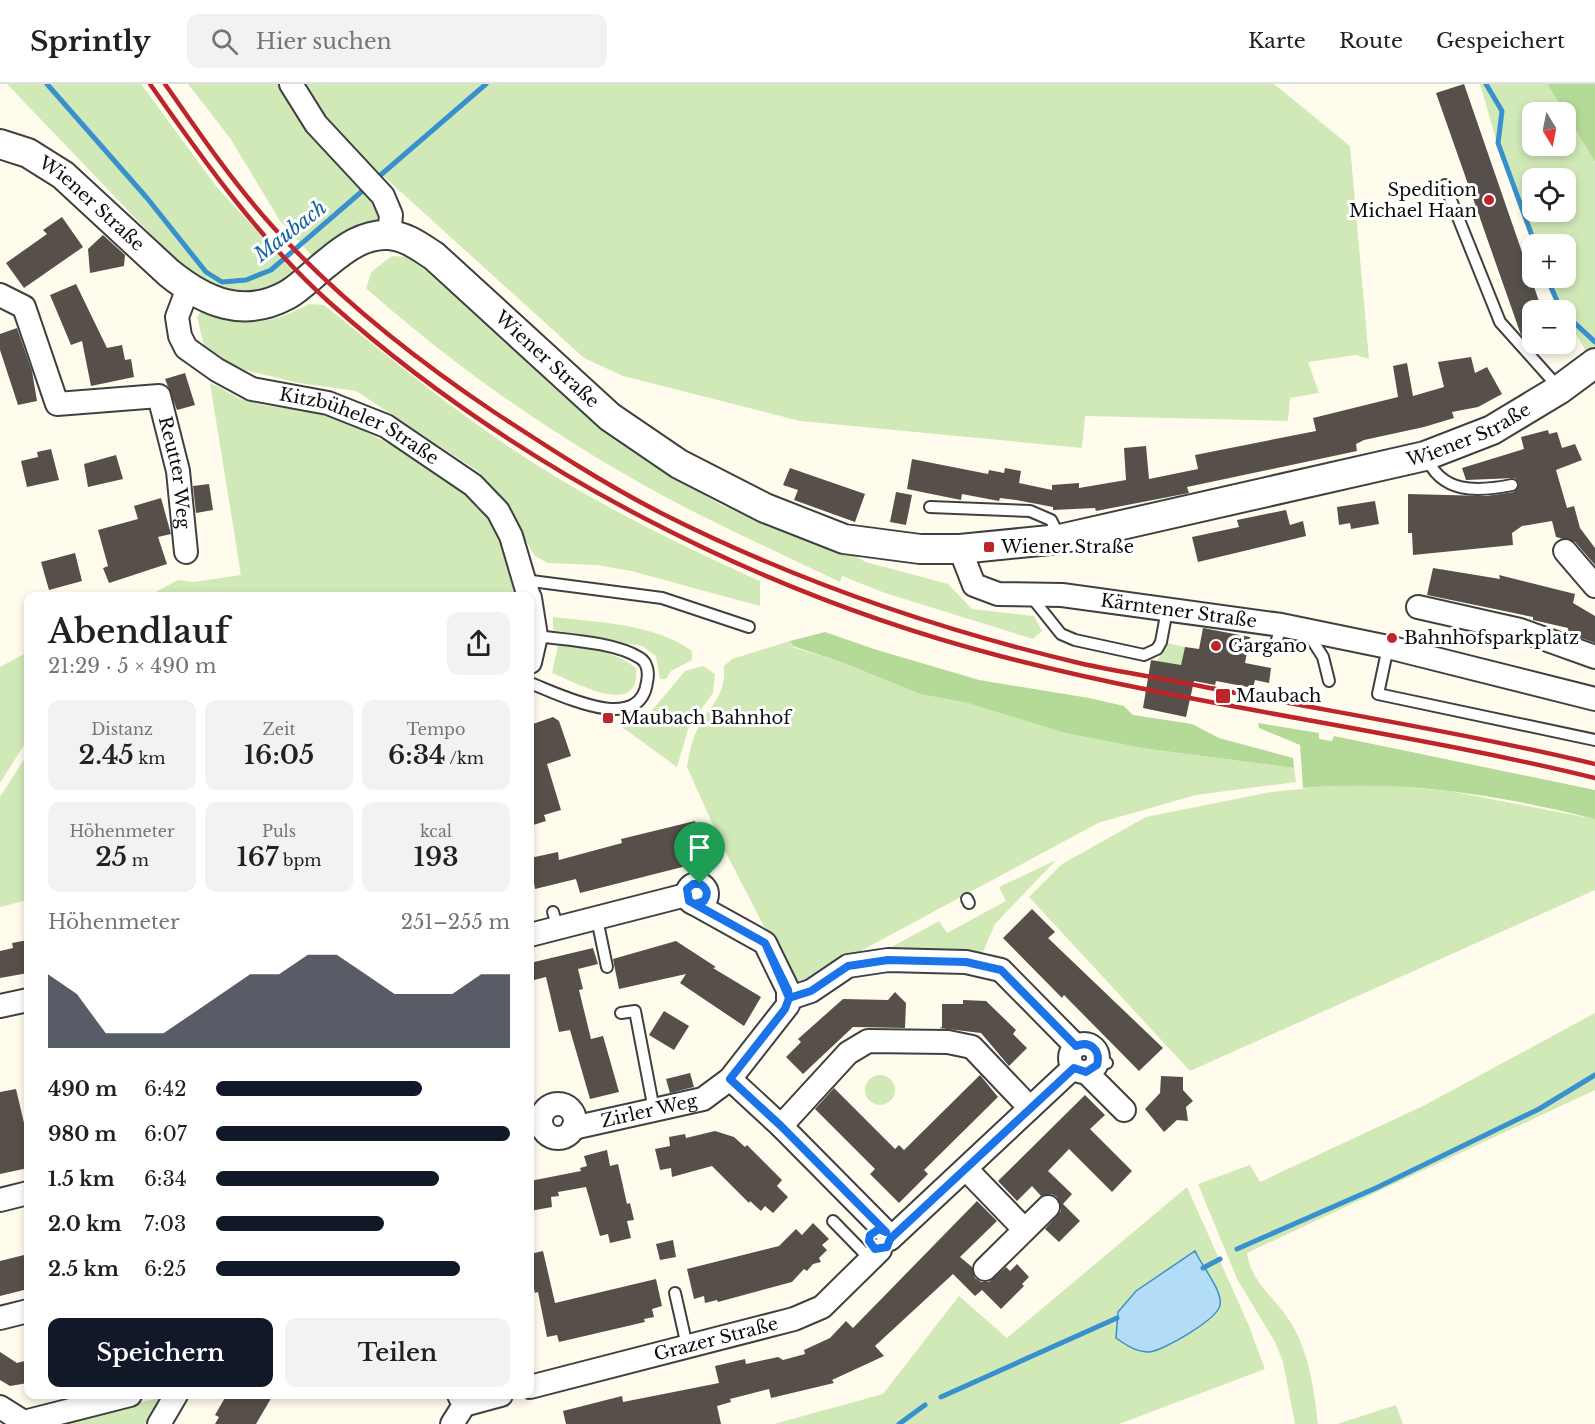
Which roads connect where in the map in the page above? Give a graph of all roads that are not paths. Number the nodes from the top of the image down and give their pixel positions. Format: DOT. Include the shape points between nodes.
graph roads {
  1 [pos="291,84"];
  2 [pos="0,144"];
  3 [pos="1445,184"];
  4 [pos="389,235"];
  5 [pos="188,288"];
  6 [pos="0,295"];
  7 [pos="1591,366"];
  8 [pos="1560,389"];
  9 [pos="1425,456"];
  10 [pos="1512,485"];
  11 [pos="930,507"];
  12 [pos="1060,539"];
  13 [pos="960,549"];
  14 [pos="1565,551"];
  15 [pos="186,552"];
  16 [pos="1595,586"];
  17 [pos="528,592"];
  18 [pos="534,592"];
  19 [pos="1029,594"];
  20 [pos="1418,607"];
  21 [pos="1167,610"];
  22 [pos="534,625"];
  23 [pos="749,627"];
  24 [pos="1306,629"];
  25 [pos="536,636"];
  26 [pos="534,645"];
  27 [pos="1388,647"];
  28 [pos="1595,657"];
  29 [pos="1329,681"];
  30 [pos="534,683"];
  31 [pos="1595,699"];
  32 [pos="1595,740"];
  33 [pos="597,919"];
  34 [pos="534,933"];
  35 [pos="607,968"];
  36 [pos="789,998"];
  37 [pos="24,1001"];
  38 [pos="0,1006"];
  39 [pos="621,1013"];
  40 [pos="1088,1062"];
  41 [pos="730,1079"];
  42 [pos="1030,1108"];
  43 [pos="654,1110"];
  44 [pos="1124,1110"];
  45 [pos="781,1126"];
  46 [pos="538,1135"];
  47 [pos="966,1169"];
  48 [pos="24,1194"];
  49 [pos="0,1200"];
  50 [pos="1048,1206"];
  51 [pos="833,1221"];
  52 [pos="1024,1229"];
  53 [pos="881,1245"];
  54 [pos="985,1269"];
  55 [pos="675,1293"];
  56 [pos="24,1312"];
  57 [pos="0,1318"];
  58 [pos="687,1346"];
  59 [pos="534,1386"];
  60 [pos="115,1399"];
  61 [pos="174,1399"];
  62 [pos="488,1399"];
  63 [pos="0,1407"];
  64 [pos="459,1408"];
  65 [pos="26,1423"];
  66 [pos="159,1424"];
  1 -- 4 [label="street" via="316,124 383,196 391,215"];
  2 -- 5 [label="street, Wiener Straße" via="28,153 63,175"];
  3 -- 8 [label="lane" via="1500,322"];
  4 -- 5 [label="street, Wiener Straße" via="354,242 288,294 258,306 222,305"];
  4 -- 13 [label="street, Wiener Straße" via="407,239 434,256 610,417 706,479 765,508 844,538 920,549"];
  5 -- 17 [label="street, Kitzbüheler Straße" via="177,317 186,348 246,386 351,410 386,426 473,485 498,511 511,536"];
  6 -- 15 [label="street, Reutter Weg" via="24,307 57,404 159,396 178,471"];
  7 -- 8 [label="street, Wiener Straße"];
  8 -- 9 [label="street, Wiener Straße" via="1492,430"];
  9 -- 10 [label="lane" via="1432,473 1450,483 1484,490"];
  9 -- 12 [label="street, Wiener Straße"];
  11 -- 12 [label="lane" via="1030,511 1051,520"];
  12 -- 13 [label="street, Wiener Straße"];
  13 -- 19 [label="street, Kärntener Straße" via="974,585 998,594"];
  14 -- 16 [label="street"];
  18 -- 23 [label="lane" via="662,598"];
  19 -- 21 [label="street, Kärntener Straße"];
  19 -- 21 [label="lane" via="1061,634 1144,655 1157,649 1161,642"];
  20 -- 28 [label="street" via="1520,630"];
  21 -- 24 [label="street, Kärntener Straße" via="1279,632"];
  22 -- 25 [label="street, Kitzbüheler Straße"];
  24 -- 27 [label="street, Kärntener Straße"];
  24 -- 29 [label="lane" via="1323,657"];
  25 -- 26 [label="street, Kitzbüheler Straße"];
  25 -- 30 [label="lane" via="622,650 642,659 648,671 644,696 623,711 607,710"];
  27 -- 31 [label="street, Kärntener Straße"];
  27 -- 32 [label="lane" via="1378,694"];
  33 -- 34 [label="street" via="556,920"];
  33 -- 35 [label="lane"];
  33 -- 36 [label="street" via="691,900 765,943"];
  36 -- 40 [label="street" via="811,991 848,966 888,960 966,962 1001,970"];
  36 -- 41 [label="street, Zirler Weg" via="785,1009"];
  37 -- 38 [label="street"];
  39 -- 43 [label="lane" via="634,1011"];
  40 -- 42 [label="street, Grazer Straße" via="1051,1082"];
  40 -- 44 [label="street"];
  41 -- 43 [label="street, Zirler Weg" via="703,1098"];
  41 -- 45 [label="street" via="761,1101"];
  42 -- 45 [label="street" via="993,1074 972,1047 868,1041 848,1053"];
  42 -- 47 [label="street, Grazer Straße" via="993,1138"];
  43 -- 46 [label="street, Zirler Weg" via="573,1128 575,1117 569,1107 552,1105 541,1118"];
  45 -- 53 [label="street"];
  47 -- 52 [label="street"];
  47 -- 53 [label="street, Grazer Straße"];
  48 -- 49 [label="street"];
  50 -- 52 [label="street"];
  51 -- 53 [label="lane"];
  52 -- 54 [label="street"];
  53 -- 58 [label="street, Grazer Straße" via="822,1307"];
  55 -- 58 [label="lane"];
  56 -- 57 [label="street"];
  58 -- 59 [label="street, Grazer Straße"];
  60 -- 65 [label="street"];
  61 -- 66 [label="street"];
  62 -- 64 [label="street"];
  63 -- 65 [label="street"];
}
